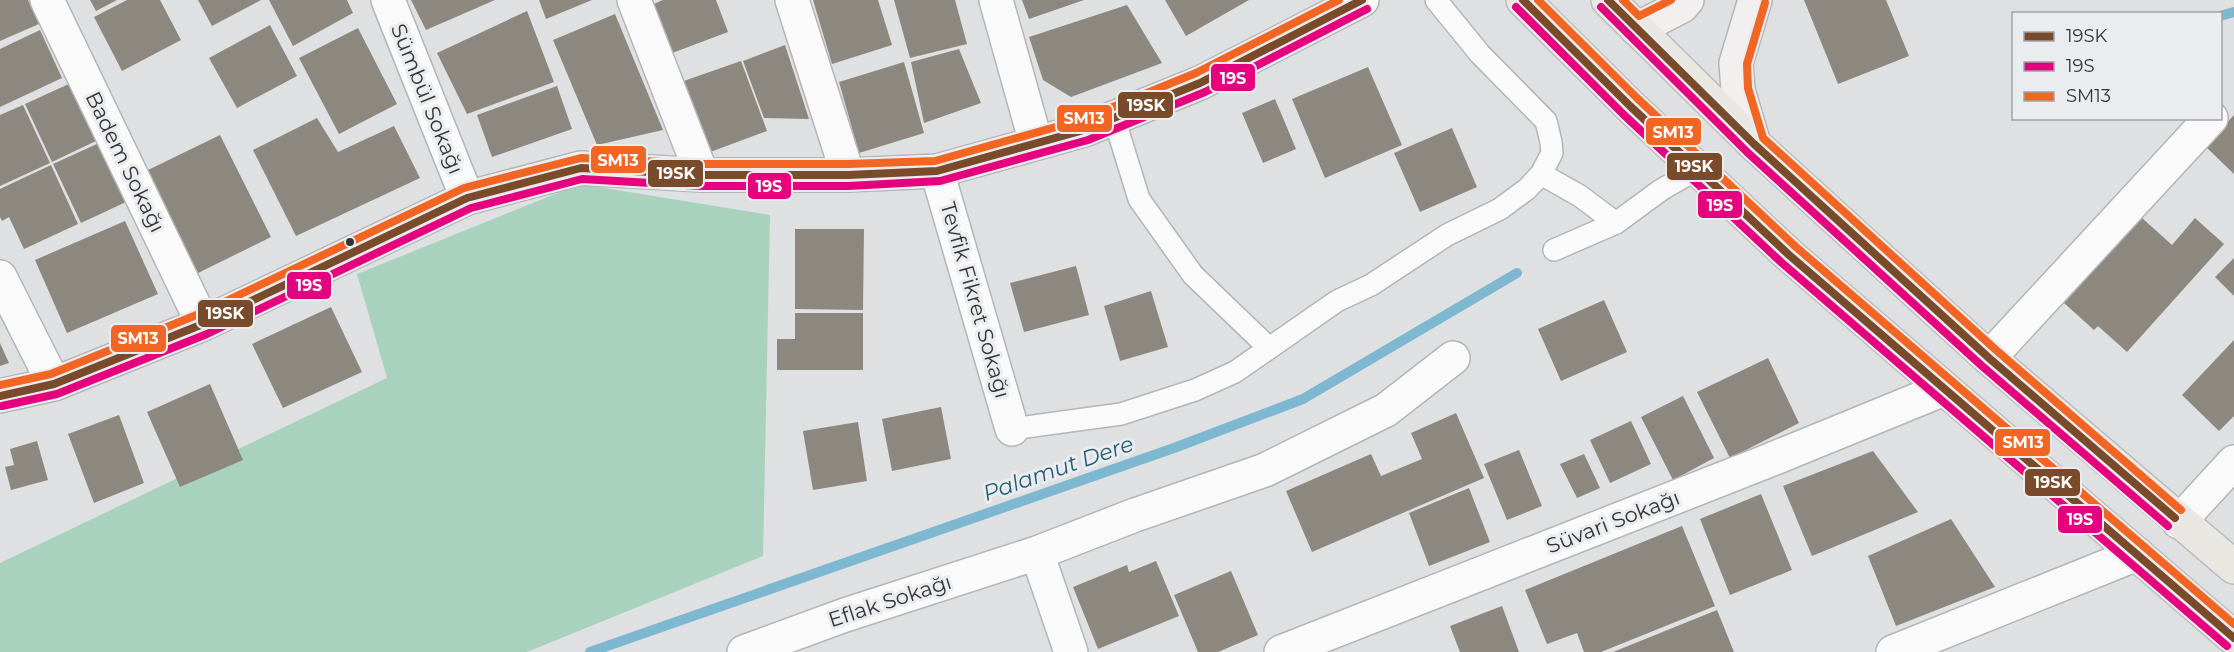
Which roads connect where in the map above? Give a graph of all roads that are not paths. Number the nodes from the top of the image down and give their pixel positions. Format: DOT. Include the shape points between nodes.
graph roads {
  1 [pos="47,0"];
  2 [pos="388,0"];
  3 [pos="634,0"];
  4 [pos="792,0"];
  5 [pos="996,0"];
  6 [pos="1362,0"];
  7 [pos="1436,0"];
  8 [pos="1523,0"];
  9 [pos="1608,0"];
  10 [pos="1687,0"];
  11 [pos="1755,0"];
  12 [pos="1636,29"];
  13 [pos="1114,118"];
  14 [pos="2209,120"];
  15 [pos="1036,143"];
  16 [pos="1754,144"];
  17 [pos="1697,169"];
  18 [pos="937,171"];
  19 [pos="1540,174"];
  20 [pos="702,175"];
  21 [pos="848,175"];
  22 [pos="467,198"];
  23 [pos="1616,223"];
  24 [pos="1554,250"];
  25 [pos="0,277"];
  26 [pos="203,324"];
  27 [pos="1269,348"];
  28 [pos="1453,357"];
  29 [pos="1989,358"];
  30 [pos="54,384"];
  31 [pos="1944,389"];
  32 [pos="0,396"];
  33 [pos="1012,429"];
  34 [pos="2234,462"];
  35 [pos="2179,522"];
  36 [pos="1037,553"];
  37 [pos="2137,554"];
  38 [pos="2234,567"];
  39 [pos="2234,638"];
  40 [pos="744,652"];
  41 [pos="1071,652"];
  42 [pos="1281,652"];
  43 [pos="1893,652"];
  1 -- 26 [label="street, Badem Sokağı"];
  2 -- 22 [label="street, Sümbül Sokağı"];
  3 -- 20 [label="street"];
  4 -- 21 [label="street"];
  5 -- 15 [label="street"];
  6 -- 13 [label="street" via="1200,83"];
  7 -- 19 [label="lane" via="1480,54 1546,121 1552,153"];
  8 -- 17 [label="main road"];
  9 -- 12 [label="main road"];
  10 -- 12 [label="main road"];
  11 -- 16 [label="main road" via="1736,63 1738,90"];
  12 -- 16 [label="main road"];
  13 -- 15 [label="street"];
  13 -- 27 [label="lane" via="1139,199 1193,275"];
  14 -- 29 [label="street"];
  15 -- 18 [label="street"];
  16 -- 29 [label="main road"];
  17 -- 23 [label="lane"];
  17 -- 31 [label="main road" via="1789,255"];
  18 -- 21 [label="street"];
  18 -- 33 [label="street, Tevfik Fikret Sokağı"];
  19 -- 23 [label="lane" via="1580,196"];
  19 -- 27 [label="lane" via="1500,209 1447,235 1371,285 1337,301"];
  20 -- 21 [label="street"];
  20 -- 22 [label="street" via="581,168"];
  22 -- 26 [label="street"];
  23 -- 24 [label="lane"];
  25 -- 30 [label="street"];
  26 -- 30 [label="street"];
  27 -- 33 [label="lane" via="1235,372 1195,390 1121,414"];
  28 -- 36 [label="street, Eflak Sokağı" via="1386,410 1264,471"];
  29 -- 35 [label="main road"];
  30 -- 32 [label="street"];
  31 -- 37 [label="main road"];
  31 -- 42 [label="street, Süvari Sokağı"];
  34 -- 35 [label="street"];
  35 -- 38 [label="main road"];
  36 -- 40 [label="street, Eflak Sokağı"];
  36 -- 41 [label="street"];
  37 -- 39 [label="main road"];
  37 -- 43 [label="street"];
}
